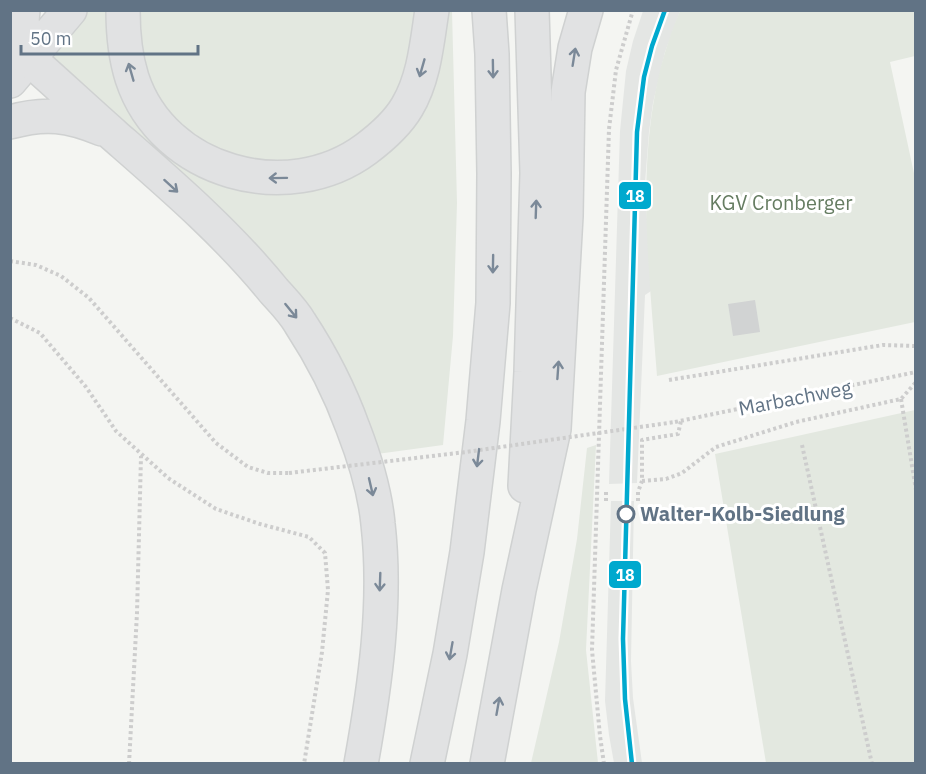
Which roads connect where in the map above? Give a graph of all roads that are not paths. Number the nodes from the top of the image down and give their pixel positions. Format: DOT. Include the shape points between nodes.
graph roads {
  1 [pos="23,10"];
  2 [pos="70,10"];
  3 [pos="123,10"];
  4 [pos="432,10"];
  5 [pos="489,10"];
  6 [pos="532,10"];
  7 [pos="586,10"];
  8 [pos="17,60"];
  9 [pos="10,122"];
  10 [pos="114,135"];
  11 [pos="519,590"];
  12 [pos="361,764"];
  13 [pos="427,764"];
  14 [pos="487,764"];
  1 -- 8 [label="main road"];
  2 -- 8 [label="main road"];
  4 -- 3 [label="main road, one-way" via="417,83 395,124 341,165 323,172 281,178 222,168 201,159 163,128 132,80"];
  5 -- 13 [label="main road, one-way" via="493,303 467,552"];
  11 -- 6 [label="main road, one-way" via="537,173"];
  11 -- 7 [label="main road, one-way" via="554,429 565,238 568,92"];
  8 -- 10 [label="main road"];
  9 -- 10 [label="main road" via="52,115 73,118"];
  10 -- 12 [label="main road, one-way" via="210,220 254,266 300,322 347,412 372,489 381,569 373,691"];
  14 -- 11 [label="main road, one-way"];
}
